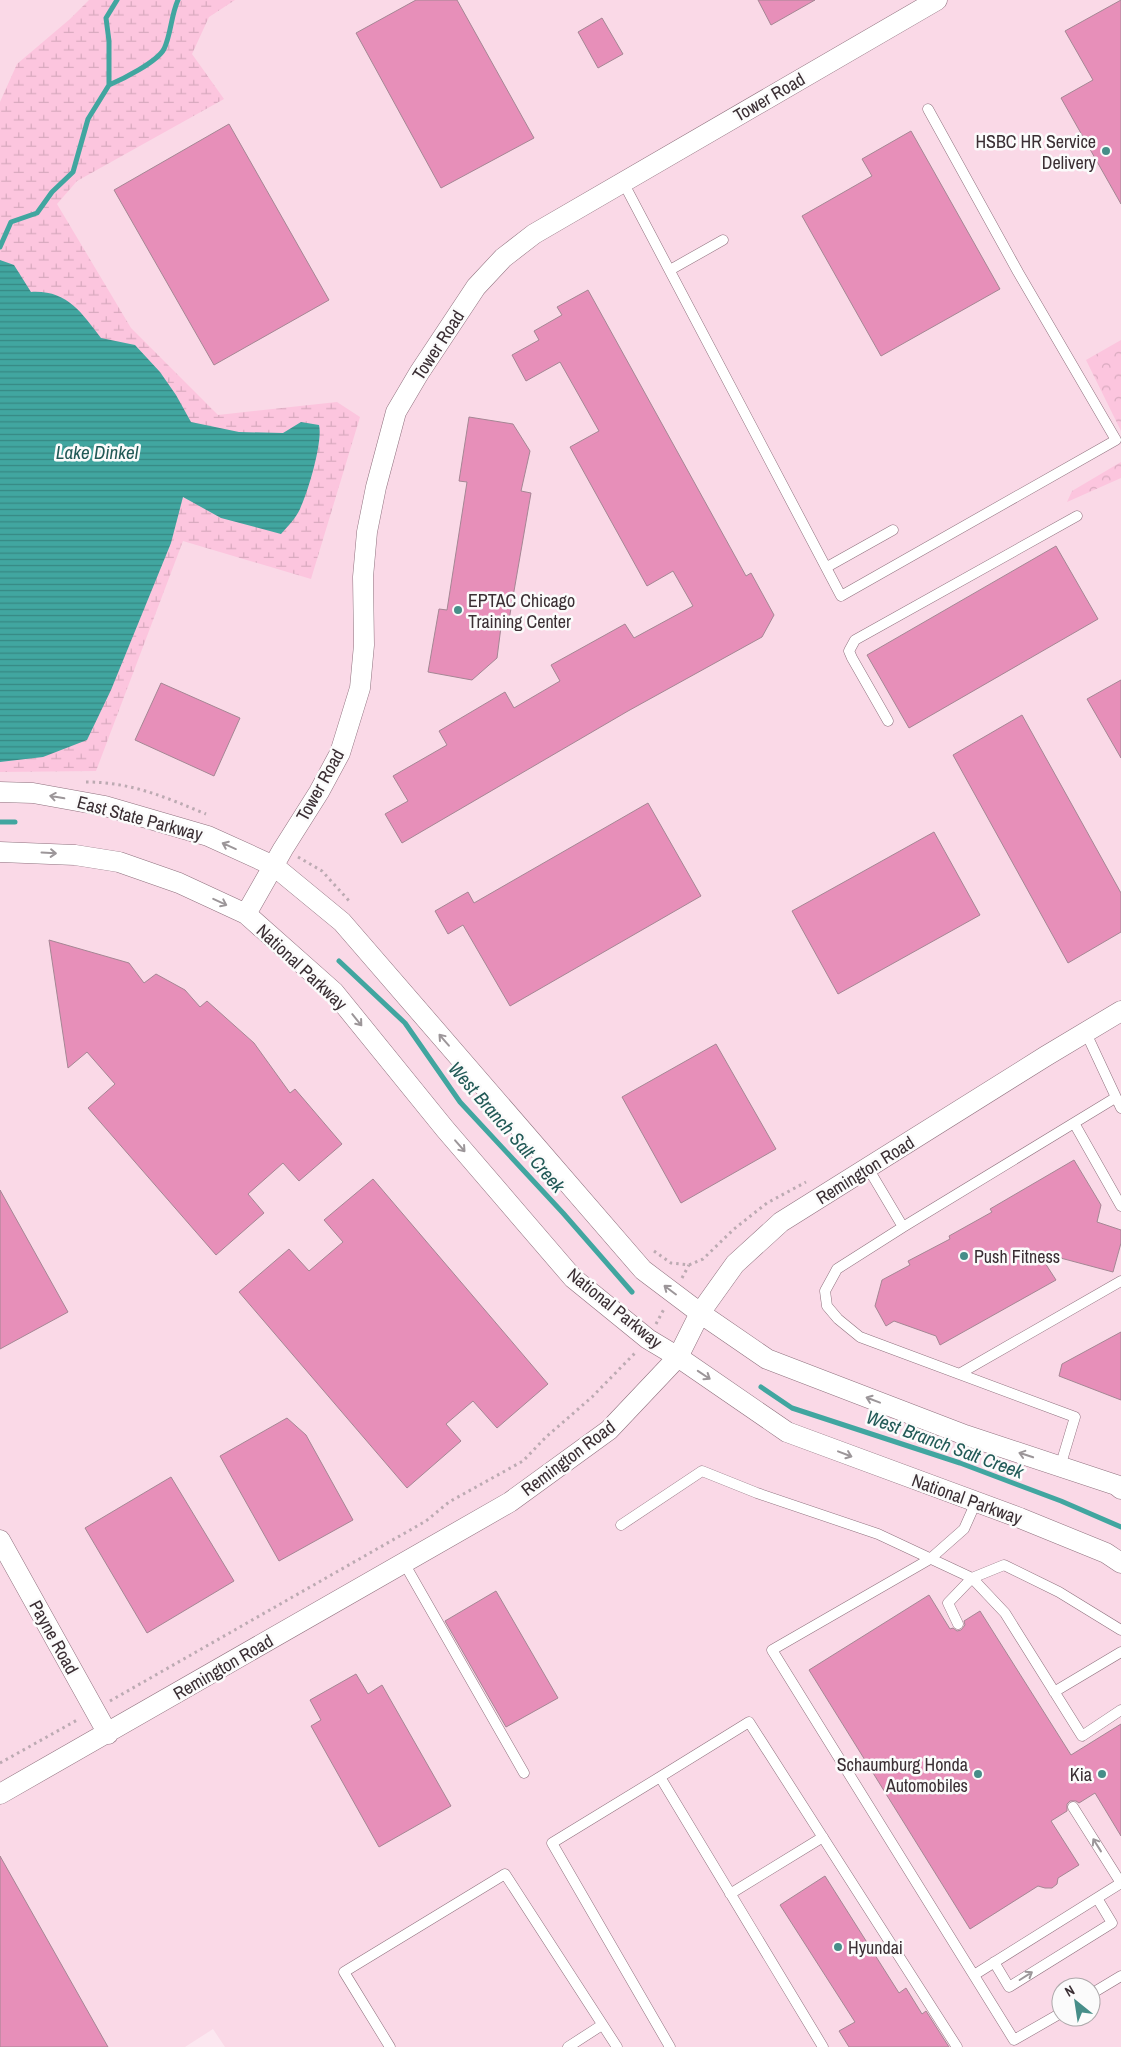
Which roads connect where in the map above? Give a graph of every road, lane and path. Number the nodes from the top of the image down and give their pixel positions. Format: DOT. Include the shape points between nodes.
graph roads {
  1 [pos="937,0"];
  2 [pos="928,109"];
  3 [pos="623,182"];
  4 [pos="723,240"];
  5 [pos="670,270"];
  6 [pos="1077,516"];
  7 [pos="893,530"];
  8 [pos="826,567"];
  9 [pos="888,721"];
  10 [pos="0,792"];
  11 [pos="0,852"];
  12 [pos="274,866"];
  13 [pos="246,914"];
  14 [pos="1121,1011"];
  15 [pos="1086,1033"];
  16 [pos="1115,1098"];
  17 [pos="1121,1108"];
  18 [pos="1074,1123"];
  19 [pos="868,1168"];
  20 [pos="1121,1206"];
  21 [pos="903,1227"];
  22 [pos="689,1265"];
  23 [pos="1121,1281"];
  24 [pos="673,1293"];
  25 [pos="700,1313"];
  26 [pos="648,1339"];
  27 [pos="678,1357"];
  28 [pos="959,1374"];
  29 [pos="1060,1467"];
  30 [pos="1121,1489"];
  31 [pos="976,1502"];
  32 [pos="621,1525"];
  33 [pos="0,1540"];
  34 [pos="930,1559"];
  35 [pos="404,1563"];
  36 [pos="1121,1563"];
  37 [pos="972,1578"];
  38 [pos="958,1624"];
  39 [pos="1121,1630"];
  40 [pos="1121,1652"];
  41 [pos="1054,1692"];
  42 [pos="94,1710"];
  43 [pos="1121,1710"];
  44 [pos="108,1734"];
  45 [pos="0,1763"];
  46 [pos="524,1773"];
  47 [pos="660,1777"];
  48 [pos="0,1794"];
  49 [pos="1073,1807"];
  50 [pos="823,1837"];
  51 [pos="1121,1883"];
  52 [pos="730,1894"];
  53 [pos="1097,1898"];
  54 [pos="994,1962"];
  55 [pos="974,1975"];
  56 [pos="1121,1976"];
  57 [pos="1101,1988"];
  58 [pos="1051,2018"];
  59 [pos="602,2025"];
  60 [pos="390,2047"];
  61 [pos="568,2047"];
  62 [pos="617,2047"];
  63 [pos="670,2047"];
  64 [pos="823,2047"];
  65 [pos="957,2047"];
  1 -- 3 [label="street, Tower Road"];
  2 -- 8 [label="lane" via="1116,440 842,596"];
  3 -- 5 [label="lane"];
  3 -- 12 [label="street, Tower Road" via="534,234 503,258 476,287 396,412 367,532 360,688 340,753"];
  4 -- 5 [label="lane"];
  5 -- 8 [label="lane"];
  6 -- 9 [label="lane" via="855,640 849,650 852,658"];
  7 -- 8 [label="lane"];
  12 -- 10 [label="street, East State Parkway, one-way" via="208,836 105,806 33,793"];
  11 -- 13 [label="street, one-way" via="74,855 119,862 179,883"];
  12 -- 13 [label="street, Tower Road"];
  24 -- 12 [label="street, one-way" via="643,1270 342,922"];
  13 -- 26 [label="street, National Parkway, one-way" via="334,992 445,1129 573,1278"];
  14 -- 15 [label="street, Remington Road"];
  15 -- 16 [label="lane"];
  15 -- 19 [label="street, Remington Road"];
  16 -- 17 [label="lane"];
  16 -- 18 [label="lane"];
  18 -- 20 [label="lane"];
  18 -- 21 [label="lane"];
  19 -- 21 [label="lane"];
  19 -- 25 [label="street, Remington Road" via="781,1222 735,1264"];
  21 -- 28 [label="lane" via="836,1269 826,1291 827,1306 860,1337"];
  22 -- 24 [label="path"];
  23 -- 28 [label="lane"];
  24 -- 25 [label="street"];
  24 -- 26 [label="path"];
  25 -- 27 [label="street, Remington Road"];
  29 -- 25 [label="street, one-way" via="965,1435 767,1359"];
  26 -- 27 [label="street, National Parkway"];
  26 -- 42 [label="path" via="523,1461 448,1502 426,1521"];
  27 -- 31 [label="street, National Parkway, one-way" via="787,1432"];
  27 -- 35 [label="street, Remington Road" via="609,1430 510,1502"];
  28 -- 29 [label="lane" via="1075,1416"];
  29 -- 30 [label="street"];
  31 -- 34 [label="lane" via="964,1530"];
  31 -- 36 [label="street, National Parkway" via="1106,1553"];
  32 -- 34 [label="lane" via="702,1472 878,1534"];
  33 -- 42 [label="street, Payne Road"];
  34 -- 37 [label="lane"];
  34 -- 55 [label="lane" via="772,1650"];
  35 -- 44 [label="street, Remington Road"];
  35 -- 46 [label="lane"];
  37 -- 38 [label="lane" via="948,1603"];
  37 -- 39 [label="lane" via="1004,1565 1059,1592"];
  37 -- 41 [label="lane" via="1005,1613"];
  40 -- 41 [label="lane"];
  41 -- 43 [label="lane" via="1082,1736"];
  42 -- 44 [label="street, Payne Road"];
  42 -- 45 [label="path"];
  44 -- 48 [label="street, Remington Road"];
  47 -- 50 [label="lane" via="749,1722"];
  47 -- 52 [label="lane"];
  47 -- 63 [label="lane" via="552,1843"];
  51 -- 49 [label="lane, one-way"];
  50 -- 52 [label="lane"];
  50 -- 65 [label="lane"];
  51 -- 53 [label="lane"];
  52 -- 64 [label="lane"];
  53 -- 54 [label="lane"];
  54 -- 53 [label="lane, one-way" via="1009,1987 1112,1923"];
  54 -- 55 [label="lane"];
  55 -- 58 [label="lane" via="1014,2040"];
  56 -- 57 [label="lane"];
  59 -- 60 [label="lane" via="505,1874 344,1972"];
  59 -- 61 [label="lane"];
  59 -- 62 [label="lane"];
}
